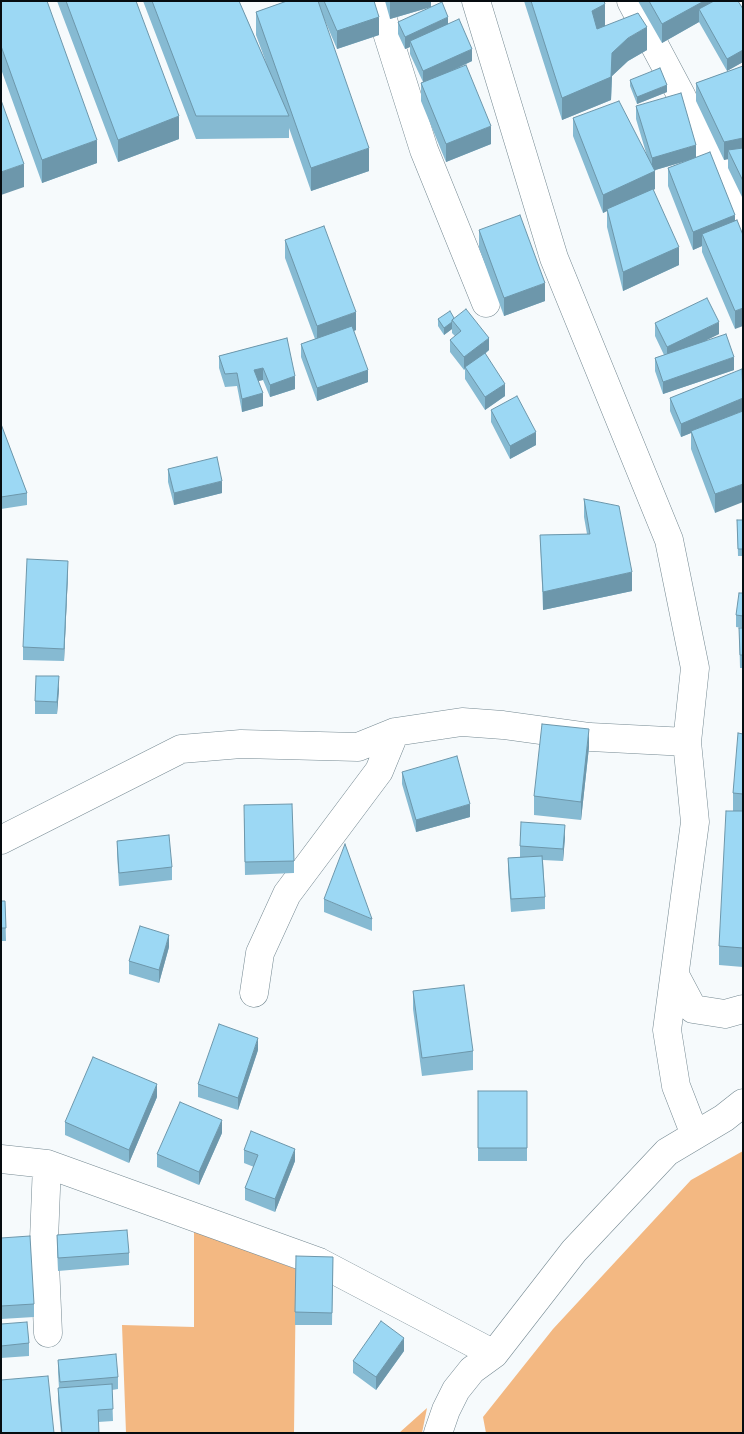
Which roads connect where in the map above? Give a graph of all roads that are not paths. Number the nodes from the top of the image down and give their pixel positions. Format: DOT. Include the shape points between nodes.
graph roads {
  1 [pos="377,1"];
  2 [pos="476,1"];
  3 [pos="630,1"];
  4 [pos="743,223"];
  5 [pos="486,304"];
  6 [pos="395,732"];
  7 [pos="687,742"];
  8 [pos="1,840"];
  9 [pos="675,975"];
  10 [pos="254,993"];
  11 [pos="743,1009"];
  12 [pos="743,1103"];
  13 [pos="695,1135"];
  14 [pos="1,1158"];
  15 [pos="47,1164"];
  16 [pos="48,1333"];
  17 [pos="494,1354"];
  18 [pos="438,1433"];
  1 -- 5 [label="street" via="424,150"];
  2 -- 7 [label="street" via="554,258 670,540 695,668"];
  3 -- 4 [label="street" via="681,95"];
  6 -- 7 [label="street" via="462,722 590,737"];
  6 -- 8 [label="street" via="358,747 241,744 181,749"];
  6 -- 10 [label="street" via="378,771 287,894 260,954"];
  7 -- 9 [label="street" via="695,822"];
  9 -- 11 [label="street" via="693,1009 725,1014"];
  9 -- 13 [label="street" via="667,1030 676,1086"];
  12 -- 13 [label="street"];
  13 -- 17 [label="street" via="667,1152 574,1251"];
  14 -- 15 [label="street"];
  15 -- 16 [label="street" via="44,1240"];
  15 -- 17 [label="street" via="319,1262"];
  17 -- 18 [label="street" via="472,1370 456,1390"];
}
